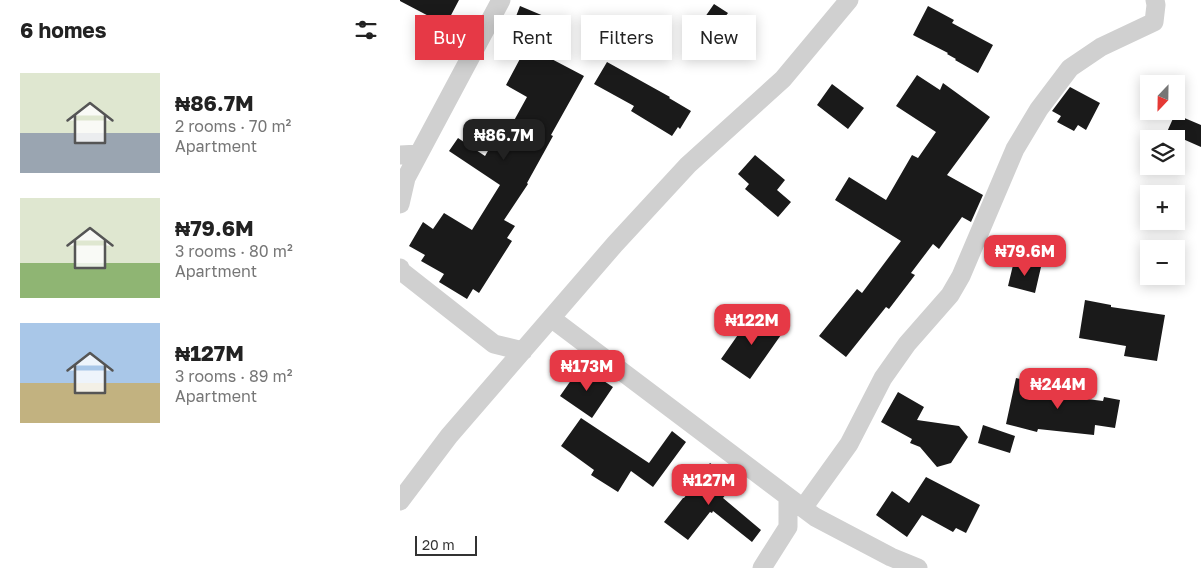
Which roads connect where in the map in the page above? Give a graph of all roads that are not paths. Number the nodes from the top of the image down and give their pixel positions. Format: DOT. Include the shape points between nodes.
graph roads {
  1 [pos="501,0"];
  2 [pos="849,0"];
  3 [pos="1155,0"];
  4 [pos="419,154"];
  5 [pos="400,155"];
  6 [pos="400,159"];
  7 [pos="406,178"];
  8 [pos="400,204"];
  9 [pos="400,268"];
  10 [pos="551,318"];
  11 [pos="494,344"];
  12 [pos="523,351"];
  13 [pos="499,378"];
  14 [pos="400,501"];
  15 [pos="802,508"];
  16 [pos="788,527"];
  17 [pos="762,568"];
  18 [pos="918,568"];
  1 -- 4 [label="street"];
  2 -- 10 [label="street" via="783,79 688,165"];
  3 -- 15 [label="street" via="1154,22 1101,47 1070,68 1039,108 1014,149 950,295 907,344 883,378 849,444"];
  4 -- 5 [label="street"];
  4 -- 7 [label="street"];
  6 -- 7 [label="street"];
  7 -- 8 [label="street"];
  9 -- 11 [label="street"];
  10 -- 12 [label="street"];
  10 -- 15 [label="street"];
  11 -- 12 [label="street"];
  11 -- 13 [label="street"];
  12 -- 13 [label="street"];
  13 -- 14 [label="street" via="449,436"];
  15 -- 16 [label="street"];
  15 -- 16 [label="street"];
  15 -- 18 [label="street" via="891,557"];
  16 -- 17 [label="street"];
}
